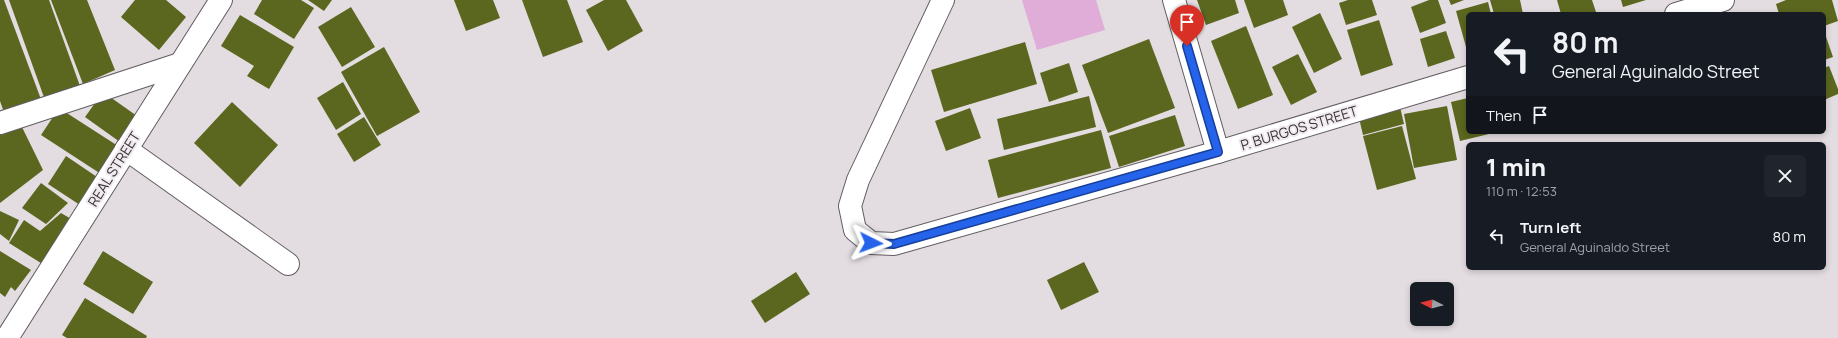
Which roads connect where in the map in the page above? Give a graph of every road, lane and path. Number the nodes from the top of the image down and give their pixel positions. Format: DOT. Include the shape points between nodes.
graph roads {
  1 [pos="221,0"];
  2 [pos="943,0"];
  3 [pos="1174,0"];
  4 [pos="1722,0"];
  5 [pos="1683,12"];
  6 [pos="180,64"];
  7 [pos="1466,78"];
  8 [pos="0,123"];
  9 [pos="126,149"];
  10 [pos="1218,152"];
  11 [pos="288,264"];
  12 [pos="7,338"];
  1 -- 6 [label="street, REAL STREET"];
  2 -- 10 [label="street, P. BURGOS STREET" via="858,180 850,206 855,230 871,243 894,244"];
  3 -- 10 [label="street"];
  4 -- 5 [label="street"];
  6 -- 8 [label="street"];
  6 -- 9 [label="street, REAL STREET"];
  7 -- 10 [label="street, P. BURGOS STREET"];
  9 -- 11 [label="street"];
  9 -- 12 [label="street, REAL STREET"];
}
